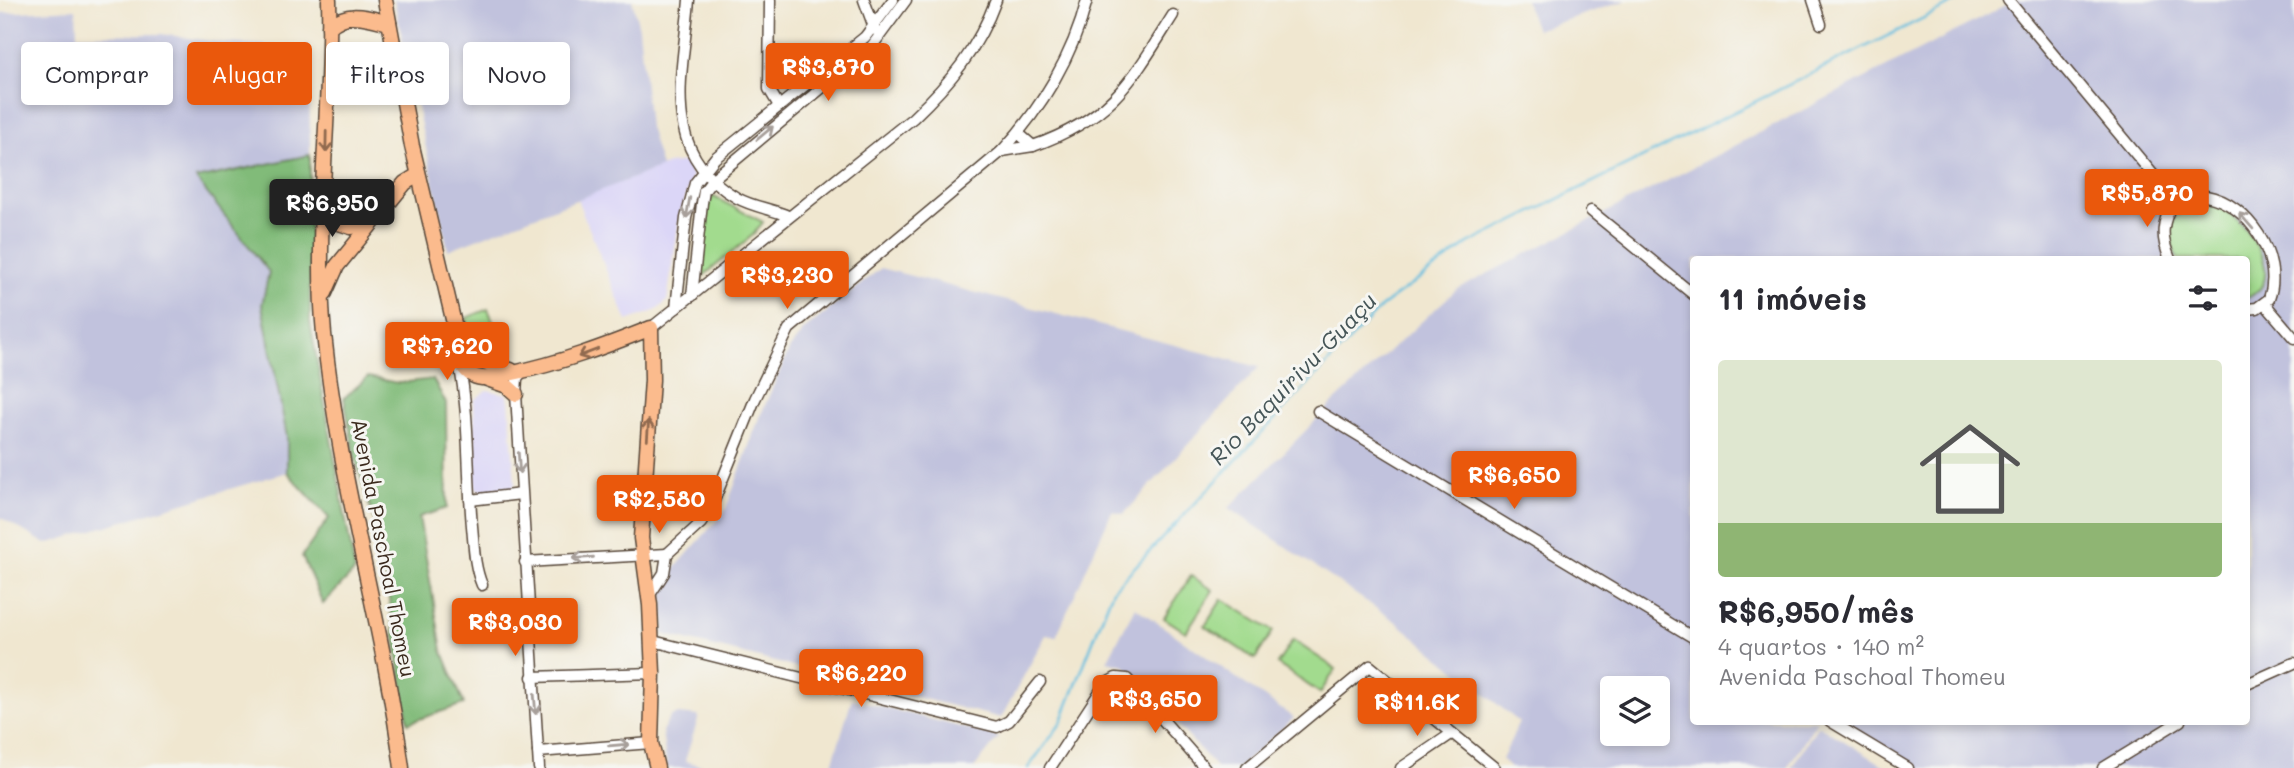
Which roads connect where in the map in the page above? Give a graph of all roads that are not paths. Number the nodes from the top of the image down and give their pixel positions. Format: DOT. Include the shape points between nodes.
graph roads {
  1 [pos="330,0"];
  2 [pos="385,0"];
  3 [pos="689,0"];
  4 [pos="770,0"];
  5 [pos="864,0"];
  6 [pos="893,0"];
  7 [pos="906,0"];
  8 [pos="996,0"];
  9 [pos="1087,0"];
  10 [pos="1813,0"];
  11 [pos="2008,0"];
  12 [pos="1173,15"];
  13 [pos="389,23"];
  14 [pos="1821,24"];
  15 [pos="329,27"];
  16 [pos="873,27"];
  17 [pos="881,37"];
  18 [pos="779,106"];
  19 [pos="1019,134"];
  20 [pos="1033,146"];
  21 [pos="1003,151"];
  22 [pos="705,169"];
  23 [pos="418,175"];
  24 [pos="714,178"];
  25 [pos="325,199"];
  26 [pos="2174,200"];
  27 [pos="1591,211"];
  28 [pos="788,216"];
  29 [pos="370,224"];
  30 [pos="2169,256"];
  31 [pos="1690,292"];
  32 [pos="692,296"];
  33 [pos="323,298"];
  34 [pos="2265,304"];
  35 [pos="676,308"];
  36 [pos="2250,308"];
  37 [pos="651,328"];
  38 [pos="456,332"];
  39 [pos="2294,338"];
  40 [pos="459,360"];
  41 [pos="523,371"];
  42 [pos="486,379"];
  43 [pos="516,394"];
  44 [pos="467,398"];
  45 [pos="1318,411"];
  46 [pos="522,494"];
  47 [pos="470,499"];
  48 [pos="642,554"];
  49 [pos="667,554"];
  50 [pos="525,562"];
  51 [pos="482,585"];
  52 [pos="649,596"];
  53 [pos="1690,636"];
  54 [pos="653,641"];
  55 [pos="2294,663"];
  56 [pos="653,673"];
  57 [pos="533,677"];
  58 [pos="1040,682"];
  59 [pos="2250,683"];
  60 [pos="1837,725"];
  61 [pos="2174,725"];
  62 [pos="1451,734"];
  63 [pos="651,743"];
  64 [pos="538,752"];
  65 [pos="402,768"];
  66 [pos="539,768"];
  67 [pos="657,768"];
  68 [pos="1050,768"];
  69 [pos="1205,768"];
  70 [pos="1247,768"];
  71 [pos="1401,768"];
  72 [pos="1495,768"];
  73 [pos="1908,768"];
  74 [pos="2104,768"];
  1 -- 15 [label="main road, Avenida Paschoal Thomeu"];
  2 -- 13 [label="main road"];
  3 -- 22 [label="street" via="680,118 687,147"];
  4 -- 18 [label="street" via="769,89"];
  5 -- 16 [label="street"];
  6 -- 16 [label="street"];
  7 -- 17 [label="street"];
  8 -- 28 [label="street" via="972,52 936,96"];
  9 -- 19 [label="street" via="1057,75"];
  10 -- 14 [label="street"];
  11 -- 26 [label="street"];
  12 -- 20 [label="street" via="1115,100 1057,137"];
  13 -- 15 [label="main road" via="353,15 339,18"];
  13 -- 23 [label="main road"];
  15 -- 25 [label="main road, Avenida Paschoal Thomeu, one-way"];
  16 -- 17 [label="street"];
  16 -- 18 [label="street"];
  24 -- 17 [label="street, one-way"];
  18 -- 22 [label="street"];
  19 -- 20 [label="street"];
  19 -- 21 [label="street"];
  20 -- 21 [label="street"];
  21 -- 49 [label="street" via="789,329 711,508"];
  22 -- 24 [label="street"];
  22 -- 35 [label="street, one-way" via="689,199"];
  23 -- 29 [label="main road" via="405,183"];
  23 -- 38 [label="main road"];
  24 -- 28 [label="street" via="743,201"];
  24 -- 32 [label="street" via="704,191"];
  25 -- 29 [label="main road" via="339,223 351,227"];
  25 -- 33 [label="main road, Avenida Paschoal Thomeu"];
  26 -- 30 [label="street" via="2163,222"];
  34 -- 26 [label="street, one-way" via="2271,293 2272,265 2261,238 2243,216 2233,206 2203,195"];
  27 -- 31 [label="street"];
  28 -- 32 [label="street"];
  29 -- 33 [label="main road" via="337,267"];
  32 -- 35 [label="street"];
  33 -- 65 [label="main road, Avenida Paschoal Thomeu" via="344,479 396,720"];
  34 -- 36 [label="street"];
  34 -- 39 [label="street"];
  35 -- 37 [label="street"];
  37 -- 41 [label="main road, one-way" via="574,358"];
  48 -- 37 [label="main road, one-way"];
  38 -- 40 [label="main road"];
  38 -- 41 [label="main road" via="465,354 475,361"];
  40 -- 42 [label="main road" via="470,374"];
  40 -- 44 [label="street"];
  41 -- 42 [label="main road"];
  41 -- 43 [label="street" via="517,378"];
  42 -- 43 [label="main road"];
  42 -- 44 [label="street" via="471,389"];
  43 -- 46 [label="street, one-way"];
  44 -- 47 [label="street"];
  45 -- 53 [label="street"];
  46 -- 47 [label="street"];
  46 -- 50 [label="street"];
  47 -- 51 [label="street"];
  48 -- 49 [label="street"];
  48 -- 50 [label="street, one-way"];
  48 -- 52 [label="main road"];
  49 -- 52 [label="street" via="664,573"];
  50 -- 57 [label="street"];
  52 -- 54 [label="main road"];
  54 -- 56 [label="main road"];
  54 -- 58 [label="street" via="997,727 1009,720"];
  55 -- 59 [label="street"];
  56 -- 57 [label="street"];
  56 -- 63 [label="main road"];
  57 -- 64 [label="street, one-way"];
  60 -- 73 [label="street"];
  61 -- 74 [label="street"];
  62 -- 70 [label="street" via="1370,666"];
  62 -- 71 [label="street"];
  62 -- 72 [label="street"];
  64 -- 63 [label="street, one-way"];
  63 -- 67 [label="main road"];
  64 -- 66 [label="street"];
  68 -- 69 [label="street" via="1105,684 1116,678 1127,679"];
}
